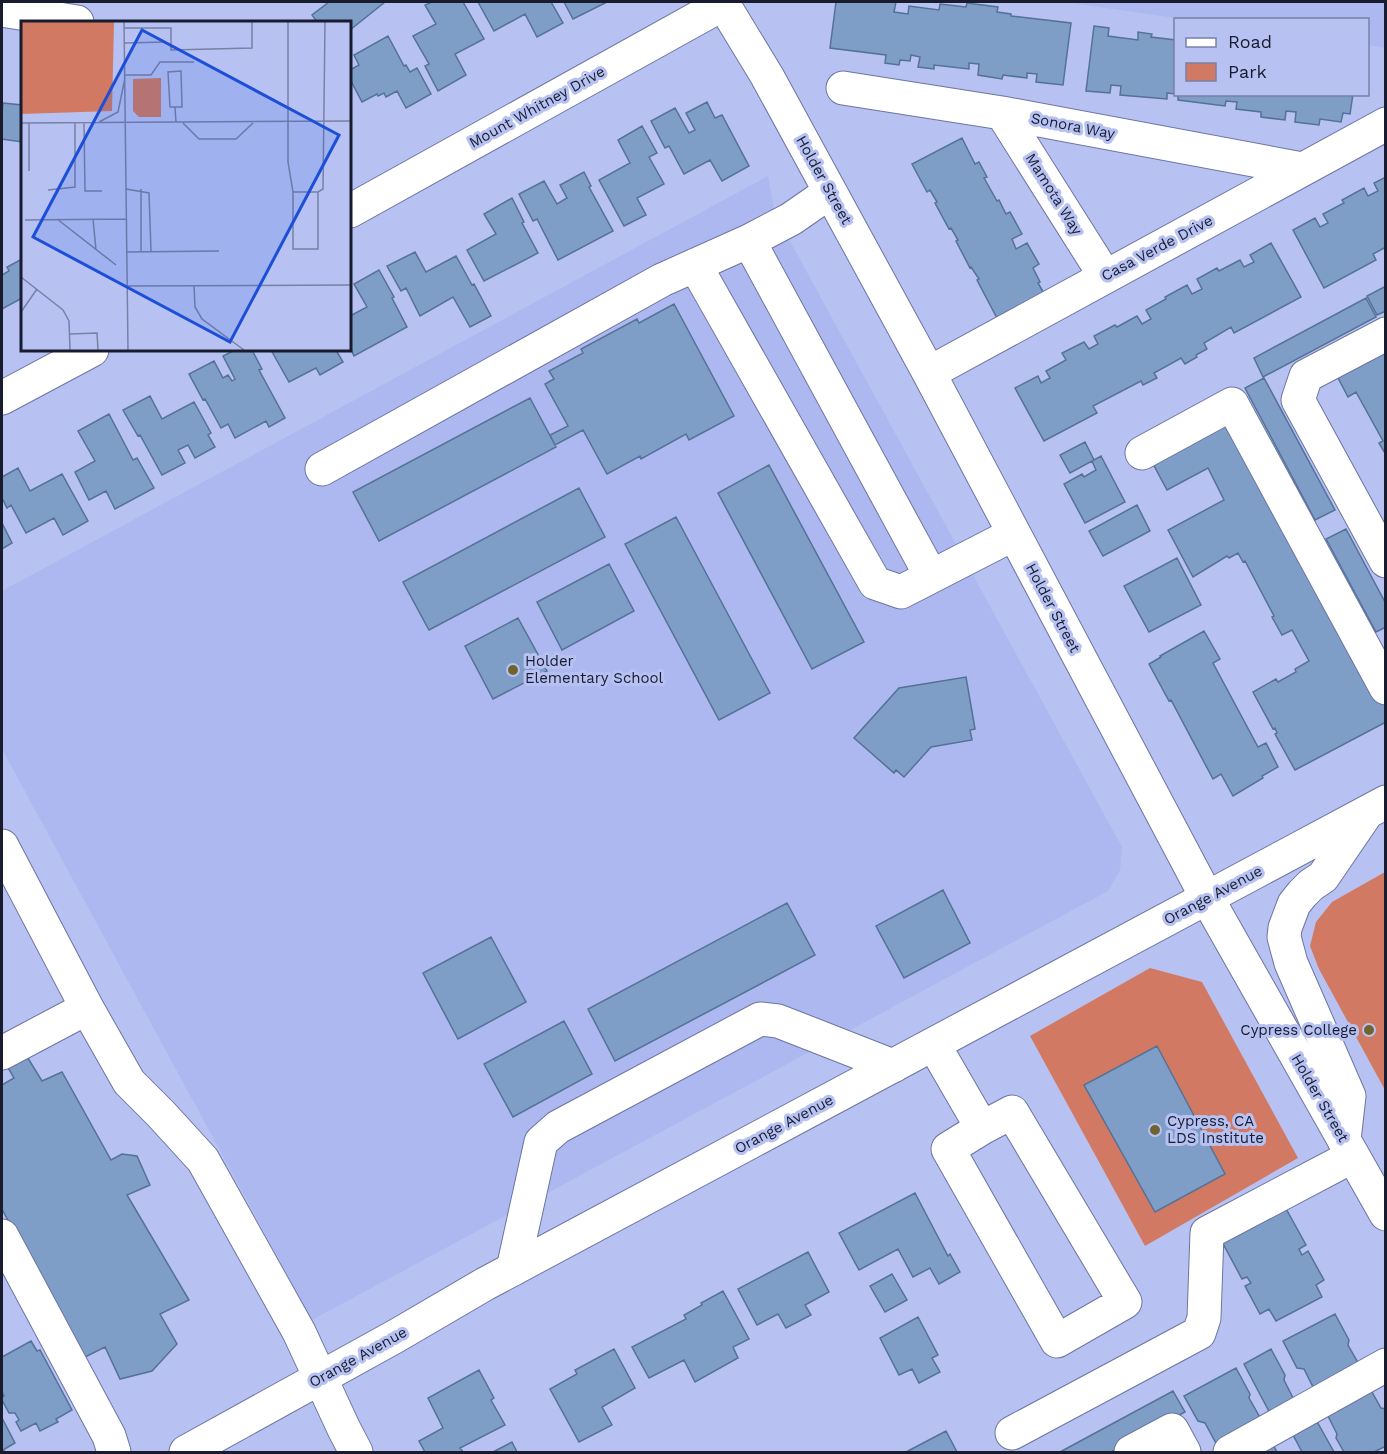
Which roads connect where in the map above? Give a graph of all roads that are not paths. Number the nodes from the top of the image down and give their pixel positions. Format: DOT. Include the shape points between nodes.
graph roads {
  1 [pos="723,3"];
  2 [pos="2,10"];
  3 [pos="71,21"];
  4 [pos="843,88"];
  5 [pos="1002,113"];
  6 [pos="1386,124"];
  7 [pos="1302,169"];
  8 [pos="830,192"];
  9 [pos="353,201"];
  10 [pos="749,241"];
  11 [pos="695,265"];
  12 [pos="1105,276"];
  13 [pos="1386,334"];
  14 [pos="90,351"];
  15 [pos="929,373"];
  16 [pos="2,398"];
  17 [pos="1142,453"];
  18 [pos="322,469"];
  19 [pos="1014,534"];
  20 [pos="1386,561"];
  21 [pos="931,576"];
  22 [pos="1386,688"];
  23 [pos="1376,807"];
  24 [pos="2,846"];
  25 [pos="1207,898"];
  26 [pos="87,1008"];
  27 [pos="934,1045"];
  28 [pos="2,1053"];
  29 [pos="893,1066"];
  30 [pos="982,1128"];
  31 [pos="1348,1148"];
  32 [pos="1386,1214"];
  33 [pos="2,1236"];
  34 [pos="513,1269"];
  35 [pos="1386,1365"];
  36 [pos="320,1378"];
  37 [pos="1012,1433"];
  38 [pos="114,1452"];
  39 [pos="186,1452"];
  40 [pos="356,1452"];
  41 [pos="1131,1452"];
  42 [pos="1184,1452"];
  43 [pos="1230,1452"];
  1 -- 8 [label="street, Holder Street"];
  1 -- 9 [label="street, Mount Whitney Drive"];
  2 -- 3 [label="street"];
  4 -- 5 [label="street, Sonora Way"];
  5 -- 7 [label="street, Sonora Way"];
  5 -- 12 [label="street, Mamota Way"];
  6 -- 7 [label="street, Casa Verde Drive"];
  7 -- 12 [label="street, Casa Verde Drive"];
  8 -- 10 [label="street"];
  8 -- 15 [label="street, Holder Street"];
  10 -- 11 [label="street"];
  10 -- 21 [label="street"];
  11 -- 18 [label="street"];
  11 -- 21 [label="street" via="875,583 901,592"];
  12 -- 15 [label="street, Casa Verde Drive"];
  13 -- 20 [label="street" via="1306,376 1298,400"];
  14 -- 16 [label="street"];
  15 -- 19 [label="street, Holder Street"];
  17 -- 22 [label="street" via="1232,404"];
  19 -- 21 [label="street"];
  19 -- 25 [label="street, Holder Street"];
  23 -- 25 [label="street, Orange Avenue"];
  23 -- 31 [label="street" via="1323,877 1294,904 1284,937 1291,963 1348,1096"];
  24 -- 26 [label="street"];
  25 -- 27 [label="street, Orange Avenue"];
  25 -- 31 [label="street, Holder Street"];
  26 -- 28 [label="street"];
  26 -- 36 [label="street" via="129,1082 203,1160 299,1332"];
  27 -- 29 [label="street, Orange Avenue"];
  27 -- 30 [label="street"];
  29 -- 34 [label="street, Orange Avenue"];
  29 -- 34 [label="street" via="778,1021 760,1019 588,1110 541,1142"];
  30 -- 30 [label="street" via="948,1149 1057,1341 1125,1302 1012,1112"];
  31 -- 32 [label="street, Holder Street"];
  31 -- 37 [label="street" via="1207,1233 1204,1318 1199,1333"];
  33 -- 38 [label="street"];
  34 -- 36 [label="street, Orange Avenue"];
  35 -- 43 [label="street"];
  36 -- 39 [label="street, Orange Avenue"];
  36 -- 40 [label="street"];
  41 -- 42 [label="street" via="1172,1430"];
}
